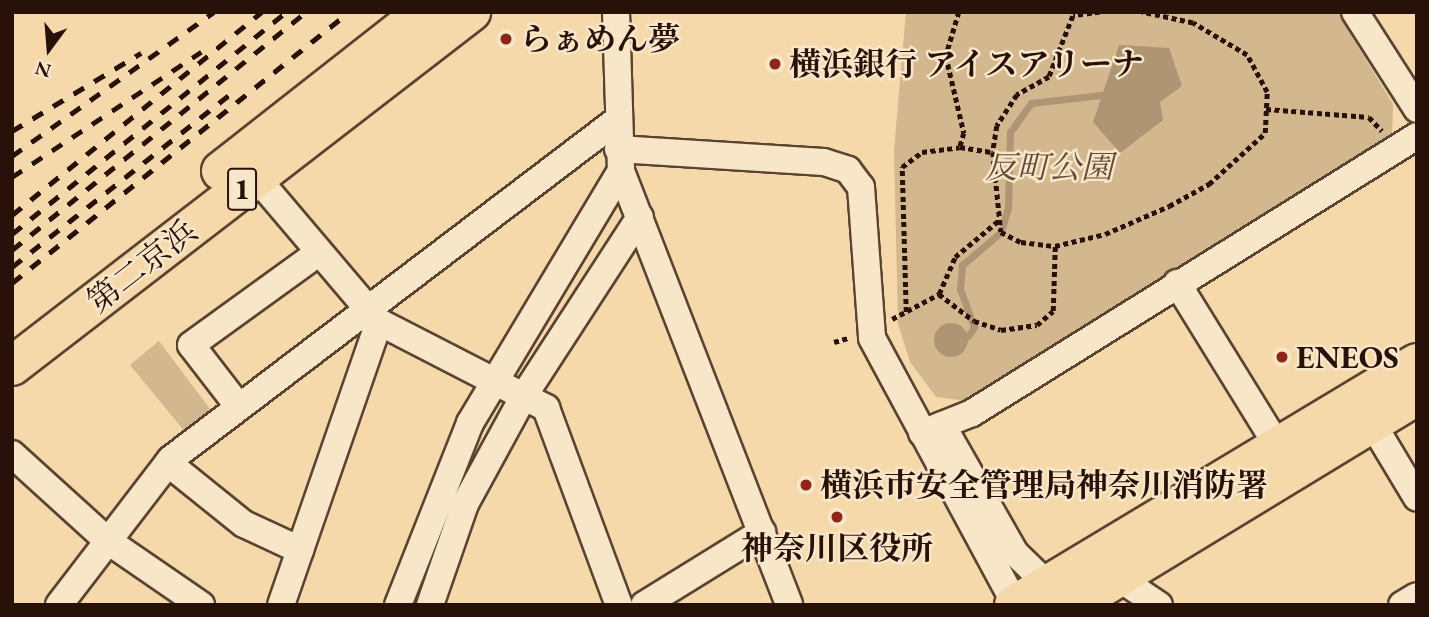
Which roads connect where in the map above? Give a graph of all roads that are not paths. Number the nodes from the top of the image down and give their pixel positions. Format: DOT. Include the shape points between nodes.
graph roads {
  1 [pos="424,12"];
  2 [pos="471,12"];
  3 [pos="616,12"];
  4 [pos="1355,12"];
  5 [pos="1417,109"];
  6 [pos="616,121"];
  7 [pos="1407,142"];
  8 [pos="620,160"];
  9 [pos="257,177"];
  10 [pos="640,217"];
  11 [pos="317,253"];
  12 [pos="1177,283"];
  13 [pos="372,316"];
  14 [pos="12,334"];
  15 [pos="1417,363"];
  16 [pos="12,366"];
  17 [pos="496,379"];
  18 [pos="525,394"];
  19 [pos="1417,396"];
  20 [pos="239,407"];
  21 [pos="1372,423"];
  22 [pos="932,429"];
  23 [pos="12,454"];
  24 [pos="1284,456"];
  25 [pos="168,463"];
  26 [pos="1417,498"];
  27 [pos="762,532"];
  28 [pos="108,541"];
  29 [pos="300,550"];
  30 [pos="1114,575"];
  31 [pos="1417,596"];
  32 [pos="1069,600"];
  33 [pos="1014,604"];
  34 [pos="59,605"];
  35 [pos="201,605"];
  36 [pos="281,605"];
  37 [pos="398,605"];
  38 [pos="430,605"];
  39 [pos="619,605"];
  40 [pos="643,605"];
  41 [pos="789,605"];
  42 [pos="1158,605"];
  43 [pos="1402,605"];
  1 -- 14 [label="highway, 第二京浜 / 1"];
  2 -- 9 [label="highway, 第二京浜 / 1"];
  3 -- 6 [label="street"];
  4 -- 5 [label="street"];
  6 -- 8 [label="street"];
  6 -- 13 [label="street"];
  7 -- 12 [label="street"];
  8 -- 10 [label="street"];
  8 -- 17 [label="street"];
  8 -- 22 [label="street" via="824,162 848,170 860,187 866,318"];
  9 -- 11 [label="street"];
  9 -- 16 [label="highway, 第二京浜 / 1"];
  10 -- 18 [label="street"];
  10 -- 27 [label="street"];
  11 -- 13 [label="street"];
  11 -- 20 [label="street" via="191,345"];
  12 -- 22 [label="street" via="972,413"];
  12 -- 24 [label="street"];
  13 -- 17 [label="street"];
  13 -- 20 [label="street"];
  13 -- 29 [label="street"];
  15 -- 24 [label="highway"];
  17 -- 18 [label="street"];
  17 -- 37 [label="street" via="465,435"];
  18 -- 38 [label="street" via="465,504"];
  18 -- 39 [label="street" via="546,408"];
  19 -- 21 [label="highway"];
  20 -- 25 [label="street"];
  21 -- 24 [label="highway"];
  21 -- 26 [label="street"];
  22 -- 32 [label="street" via="1015,553"];
  22 -- 33 [label="street"];
  23 -- 28 [label="street"];
  24 -- 30 [label="highway"];
  24 -- 32 [label="highway"];
  25 -- 28 [label="street"];
  25 -- 29 [label="street" via="244,524"];
  27 -- 40 [label="street"];
  27 -- 41 [label="street"];
  28 -- 34 [label="street"];
  28 -- 35 [label="street"];
  29 -- 36 [label="street"];
  30 -- 32 [label="highway"];
  30 -- 42 [label="street"];
  31 -- 43 [label="street"];
  32 -- 33 [label="highway"];
}
